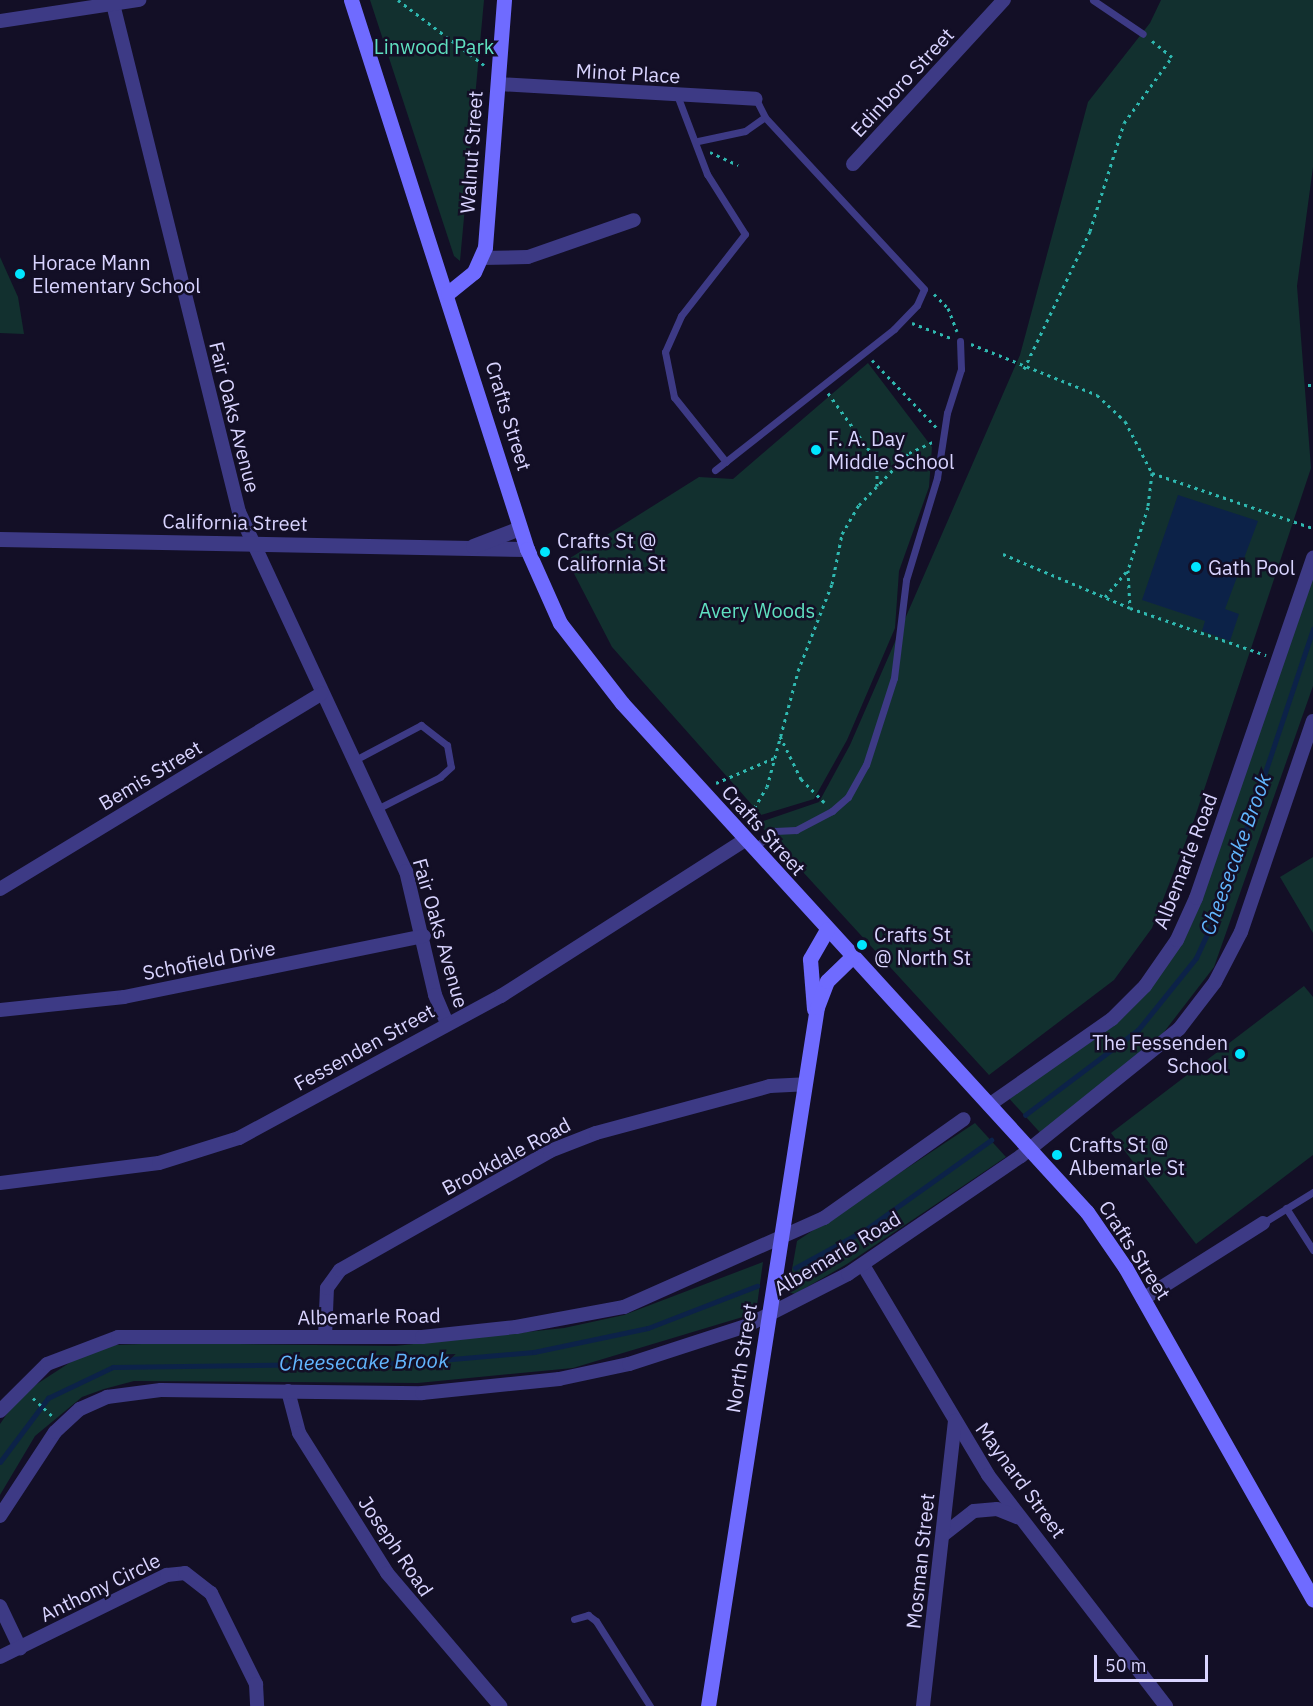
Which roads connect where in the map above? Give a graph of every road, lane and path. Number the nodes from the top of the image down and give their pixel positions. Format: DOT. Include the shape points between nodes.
graph roads {
  1 [pos="139,0"];
  2 [pos="351,0"];
  3 [pos="398,0"];
  4 [pos="504,0"];
  5 [pos="1004,0"];
  6 [pos="1093,0"];
  7 [pos="114,4"];
  8 [pos="0,21"];
  9 [pos="1143,34"];
  10 [pos="499,67"];
  11 [pos="498,84"];
  12 [pos="677,95"];
  13 [pos="756,99"];
  14 [pos="765,117"];
  15 [pos="698,141"];
  16 [pos="709,152"];
  17 [pos="853,164"];
  18 [pos="738,165"];
  19 [pos="634,220"];
  20 [pos="481,258"];
  21 [pos="924,289"];
  22 [pos="448,293"];
  23 [pos="907,317"];
  24 [pos="960,341"];
  25 [pos="866,351"];
  26 [pos="1024,369"];
  27 [pos="822,386"];
  28 [pos="944,429"];
  29 [pos="942,441"];
  30 [pos="726,462"];
  31 [pos="715,470"];
  32 [pos="1152,473"];
  33 [pos="877,486"];
  34 [pos="520,528"];
  35 [pos="1313,528"];
  36 [pos="0,539"];
  37 [pos="252,543"];
  38 [pos="469,547"];
  39 [pos="527,549"];
  40 [pos="1003,554"];
  41 [pos="1313,558"];
  42 [pos="1128,570"];
  43 [pos="1105,597"];
  44 [pos="1130,608"];
  45 [pos="1279,659"];
  46 [pos="321,694"];
  47 [pos="1312,730"];
  48 [pos="780,736"];
  49 [pos="774,758"];
  50 [pos="353,761"];
  51 [pos="703,793"];
  52 [pos="377,808"];
  53 [pos="832,811"];
  54 [pos="745,840"];
  55 [pos="0,889"];
  56 [pos="827,930"];
  57 [pos="424,936"];
  58 [pos="852,957"];
  59 [pos="0,1010"];
  60 [pos="815,1017"];
  61 [pos="447,1023"];
  62 [pos="805,1084"];
  63 [pos="989,1105"];
  64 [pos="964,1119"];
  65 [pos="1031,1149"];
  66 [pos="0,1183"];
  67 [pos="1313,1192"];
  68 [pos="1286,1208"];
  69 [pos="1263,1222"];
  70 [pos="782,1239"];
  71 [pos="1313,1250"];
  72 [pos="863,1265"];
  73 [pos="1143,1299"];
  74 [pos="769,1316"];
  75 [pos="325,1337"];
  76 [pos="25,1391"];
  77 [pos="288,1391"];
  78 [pos="0,1411"];
  79 [pos="54,1418"];
  80 [pos="955,1421"];
  81 [pos="0,1516"];
  82 [pos="1021,1519"];
  83 [pos="943,1535"];
  84 [pos="1313,1599"];
  85 [pos="0,1606"];
  86 [pos="574,1619"];
  87 [pos="20,1648"];
  88 [pos="0,1657"];
  89 [pos="257,1706"];
  90 [pos="500,1706"];
  91 [pos="650,1706"];
  92 [pos="708,1706"];
  93 [pos="923,1706"];
  94 [pos="1166,1706"];
  1 -- 7 [label="street"];
  2 -- 22 [label="main road, Crafts Street"];
  3 -- 10 [label="path" via="481,64"];
  4 -- 10 [label="main road, Walnut Street"];
  5 -- 17 [label="street, Edinboro Street"];
  6 -- 9 [label="lane"];
  7 -- 8 [label="street"];
  7 -- 37 [label="street, Fair Oaks Avenue" via="233,492"];
  9 -- 26 [label="path" via="1172,57 1124,123 1090,231"];
  10 -- 11 [label="main road, Walnut Street"];
  11 -- 12 [label="street, Minot Place"];
  11 -- 20 [label="main road, Walnut Street"];
  12 -- 13 [label="street, Minot Place"];
  12 -- 15 [label="lane"];
  13 -- 14 [label="lane"];
  14 -- 15 [label="lane" via="745,131"];
  14 -- 21 [label="lane"];
  15 -- 30 [label="lane" via="707,174 742,225 745,240 674,328 665,352 666,374 674,397"];
  16 -- 18 [label="path"];
  19 -- 20 [label="street" via="528,257"];
  20 -- 22 [label="main road" via="471,276"];
  21 -- 23 [label="lane"];
  21 -- 24 [label="path" via="948,308"];
  22 -- 34 [label="main road, Crafts Street"];
  23 -- 24 [label="path" via="921,328"];
  23 -- 25 [label="lane"];
  24 -- 26 [label="path"];
  24 -- 28 [label="lane" via="961,369"];
  25 -- 27 [label="lane"];
  25 -- 28 [label="path" via="929,422"];
  26 -- 32 [label="path" via="1080,385 1113,407"];
  27 -- 30 [label="lane"];
  27 -- 33 [label="path" via="877,461"];
  28 -- 29 [label="lane"];
  29 -- 33 [label="path" via="909,453"];
  29 -- 53 [label="lane" via="936,485 906,580 897,661 883,719 857,784"];
  30 -- 31 [label="lane"];
  32 -- 35 [label="path"];
  32 -- 42 [label="path" via="1148,507"];
  33 -- 48 [label="path" via="842,534 832,584"];
  34 -- 38 [label="street, California Street"];
  34 -- 39 [label="main road, Crafts Street"];
  36 -- 37 [label="street, California Street"];
  37 -- 38 [label="street, California Street"];
  37 -- 46 [label="street, Fair Oaks Avenue"];
  38 -- 39 [label="street, California Street"];
  39 -- 51 [label="main road, Crafts Street" via="575,647"];
  40 -- 43 [label="path"];
  41 -- 45 [label="street, Albemarle Road"];
  42 -- 43 [label="path"];
  42 -- 44 [label="path"];
  43 -- 44 [label="path"];
  44 -- 45 [label="path"];
  45 -- 63 [label="street, Albemarle Road" via="1196,898 1166,958 1112,1018"];
  46 -- 50 [label="street, Fair Oaks Avenue"];
  46 -- 55 [label="street, Bemis Street"];
  47 -- 65 [label="street, Albemarle Road" via="1249,911 1209,992 1154,1054"];
  48 -- 49 [label="path"];
  48 -- 53 [label="path" via="801,779"];
  49 -- 51 [label="path" via="727,774"];
  49 -- 54 [label="path"];
  50 -- 52 [label="street, Fair Oaks Avenue"];
  50 -- 52 [label="lane" via="421,725 447,745 451,766 440,777"];
  51 -- 54 [label="main road, Crafts Street"];
  52 -- 57 [label="street, Fair Oaks Avenue" via="406,871"];
  53 -- 54 [label="lane" via="796,830 775,831"];
  54 -- 56 [label="main road, Crafts Street"];
  54 -- 61 [label="street, Fessenden Street" via="536,975"];
  56 -- 58 [label="main road, Crafts Street"];
  56 -- 60 [label="main road, North Street" via="810,959"];
  57 -- 59 [label="street, Schofield Drive" via="142,994"];
  57 -- 61 [label="street, Fair Oaks Avenue" via="435,995"];
  58 -- 60 [label="main road, North Street" via="824,987"];
  58 -- 63 [label="main road, Crafts Street"];
  60 -- 62 [label="main road, North Street"];
  61 -- 66 [label="street, Fessenden Street" via="213,1149 132,1168"];
  62 -- 70 [label="main road, North Street"];
  62 -- 75 [label="street, Brookdale Road" via="770,1086 596,1133 550,1150 340,1270 327,1288"];
  63 -- 65 [label="main road, Crafts Street"];
  64 -- 70 [label="street, Albemarle Road" via="853,1200"];
  65 -- 72 [label="street, Albemarle Road"];
  65 -- 73 [label="main road, Crafts Street" via="1095,1223"];
  67 -- 68 [label="lane"];
  68 -- 69 [label="lane"];
  68 -- 71 [label="lane"];
  69 -- 73 [label="street"];
  70 -- 74 [label="main road, North Street"];
  70 -- 75 [label="street, Albemarle Road" via="666,1292 595,1314 438,1335"];
  72 -- 74 [label="street, Albemarle Road"];
  72 -- 80 [label="street, Maynard Street"];
  73 -- 84 [label="main road, Crafts Street"];
  74 -- 77 [label="street, Albemarle Road" via="629,1364 542,1382 422,1393"];
  74 -- 92 [label="main road, North Street"];
  75 -- 78 [label="street, Albemarle Road" via="106,1339 38,1370"];
  76 -- 79 [label="path"];
  77 -- 81 [label="street, Albemarle Road" via="161,1390 88,1403 48,1440"];
  77 -- 90 [label="street, Joseph Road" via="298,1433 387,1573"];
  80 -- 82 [label="street, Maynard Street"];
  80 -- 83 [label="street, Mosman Street"];
  82 -- 83 [label="street" via="997,1509 974,1511"];
  82 -- 94 [label="street, Maynard Street"];
  83 -- 93 [label="street, Mosman Street"];
  85 -- 87 [label="street"];
  86 -- 91 [label="lane" via="588,1616 596,1621"];
  87 -- 88 [label="street, Anthony Circle"];
  87 -- 89 [label="street, Anthony Circle" via="167,1575 185,1573 211,1593 256,1684"];
}
